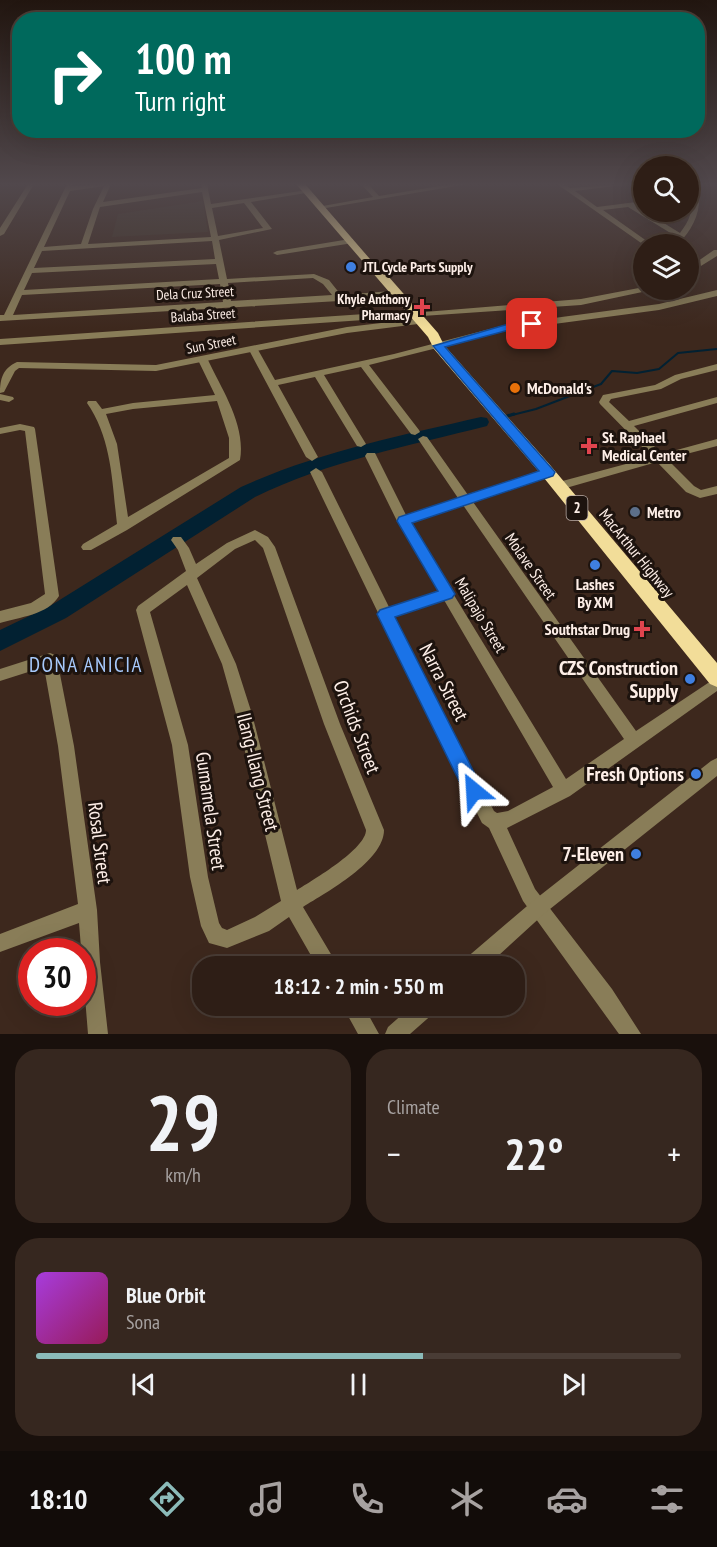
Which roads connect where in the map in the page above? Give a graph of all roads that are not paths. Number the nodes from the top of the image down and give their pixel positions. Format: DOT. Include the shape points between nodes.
graph roads {
  1 [pos="49,232"];
  2 [pos="89,232"];
  3 [pos="214,232"];
  4 [pos="251,232"];
  5 [pos="342,232"];
  6 [pos="215,239"];
  7 [pos="350,241"];
  8 [pos="84,246"];
  9 [pos="41,249"];
  10 [pos="717,252"];
  11 [pos="277,253"];
  12 [pos="220,261"];
  13 [pos="699,264"];
  14 [pos="372,268"];
  15 [pos="30,271"];
  16 [pos="225,282"];
  17 [pos="633,291"];
  18 [pos="19,293"];
  19 [pos="717,293"];
  20 [pos="391,294"];
  21 [pos="339,298"];
  22 [pos="228,305"];
  23 [pos="413,317"];
  24 [pos="3,318"];
  25 [pos="0,342"];
  26 [pos="432,345"];
  27 [pos="254,350"];
  28 [pos="203,360"];
  29 [pos="363,364"];
  30 [pos="717,367"];
  31 [pos="318,374"];
  32 [pos="273,383"];
  33 [pos="0,390"];
  34 [pos="219,398"];
  35 [pos="717,400"];
  36 [pos="92,403"];
  37 [pos="101,412"];
  38 [pos="626,425"];
  39 [pos="0,431"];
  40 [pos="717,442"];
  41 [pos="362,444"];
  42 [pos="371,456"];
  43 [pos="661,459"];
  44 [pos="548,472"];
  45 [pos="559,486"];
  46 [pos="717,490"];
  47 [pos="464,501"];
  48 [pos="404,521"];
  49 [pos="123,527"];
  50 [pos="177,540"];
  51 [pos="87,547"];
  52 [pos="191,573"];
  53 [pos="447,594"];
  54 [pos="385,614"];
  55 [pos="0,617"];
  56 [pos="0,675"];
  57 [pos="717,678"];
  58 [pos="717,683"];
  59 [pos="634,741"];
  60 [pos="717,766"];
  61 [pos="564,790"];
  62 [pos="495,822"];
  63 [pos="291,904"];
  64 [pos="539,907"];
  65 [pos="88,910"];
  66 [pos="0,943"];
  67 [pos="322,956"];
  68 [pos="483,956"];
  69 [pos="358,1016"];
  70 [pos="415,1016"];
  71 [pos="98,1034"];
  72 [pos="369,1034"];
  73 [pos="395,1034"];
  74 [pos="631,1034"];
  1 -- 9 [label="street"];
  2 -- 8 [label="street"];
  3 -- 6 [label="street"];
  4 -- 6 [label="street"];
  5 -- 7 [label="highway, MacArthur Highway / 2"];
  6 -- 8 [label="street"];
  6 -- 12 [label="street"];
  7 -- 11 [label="street"];
  7 -- 14 [label="highway, MacArthur Highway / 2"];
  8 -- 9 [label="street"];
  9 -- 15 [label="street"];
  10 -- 13 [label="street"];
  12 -- 15 [label="street"];
  12 -- 16 [label="street"];
  14 -- 20 [label="highway, MacArthur Highway / 2"];
  14 -- 23 [label="highway, MacArthur Highway / 2"];
  15 -- 18 [label="street"];
  16 -- 18 [label="street"];
  16 -- 21 [label="street" via="314,276 326,282"];
  16 -- 22 [label="street"];
  17 -- 23 [label="street, Balaba Street" via="581,302"];
  18 -- 24 [label="street"];
  19 -- 26 [label="street" via="660,307 509,327"];
  20 -- 21 [label="street, Dela Cruz Street"];
  20 -- 23 [label="highway, MacArthur Highway / 2"];
  21 -- 22 [label="street, Dela Cruz Street"];
  22 -- 24 [label="street, Dela Cruz Street"];
  23 -- 25 [label="street, Balaba Street"];
  23 -- 26 [label="highway, MacArthur Highway / 2"];
  23 -- 27 [label="street, Sun Street"];
  26 -- 29 [label="street"];
  26 -- 44 [label="highway, MacArthur Highway / 2"];
  27 -- 28 [label="street, Sun Street"];
  27 -- 32 [label="street, Narra Street"];
  28 -- 33 [label="street, Sun Street" via="147,368 26,364 11,369"];
  28 -- 34 [label="street"];
  29 -- 31 [label="street"];
  29 -- 47 [label="street, Molave Street"];
  30 -- 38 [label="street" via="678,377 658,387 607,397 604,402"];
  31 -- 32 [label="street"];
  31 -- 41 [label="street"];
  32 -- 54 [label="street, Narra Street"];
  34 -- 37 [label="street"];
  34 -- 49 [label="street" via="233,430 234,460"];
  35 -- 38 [label="street"];
  36 -- 37 [label="street"];
  37 -- 49 [label="street" via="112,448"];
  38 -- 43 [label="street"];
  39 -- 55 [label="street" via="30,429 52,596"];
  40 -- 43 [label="street"];
  42 -- 48 [label="street, Malipajo Street"];
  43 -- 45 [label="street"];
  43 -- 46 [label="street" via="696,494"];
  44 -- 45 [label="highway, MacArthur Highway / 2"];
  44 -- 47 [label="street"];
  45 -- 57 [label="highway, MacArthur Highway / 2"];
  47 -- 48 [label="street"];
  47 -- 59 [label="street, Molave Street"];
  48 -- 53 [label="street, Malipajo Street"];
  49 -- 51 [label="street"];
  50 -- 52 [label="street, Ilang-Ilang Street"];
  52 -- 63 [label="street, Ilang-Ilang Street" via="232,674"];
  52 -- 63 [label="street, Gumamela Street" via="143,610 180,745 210,926 216,936 227,939 262,924"];
  52 -- 63 [label="street, Orchids Street" via="231,546 255,536 264,540 375,830 375,838 360,856"];
  53 -- 54 [label="street"];
  53 -- 61 [label="street, Malipajo Street"];
  54 -- 62 [label="street, Narra Street" via="474,791"];
  56 -- 65 [label="street, Rosal Street" via="50,659"];
  58 -- 59 [label="street"];
  59 -- 61 [label="street"];
  60 -- 64 [label="street"];
  61 -- 62 [label="street" via="510,819"];
  62 -- 64 [label="street, Narra Street" via="529,895"];
  63 -- 67 [label="street, Ilang-Ilang Street"];
  64 -- 68 [label="street"];
  64 -- 74 [label="street, Narra Street"];
  65 -- 66 [label="street"];
  65 -- 71 [label="street, Rosal Street"];
  69 -- 72 [label="street"];
  70 -- 73 [label="street"];
}
